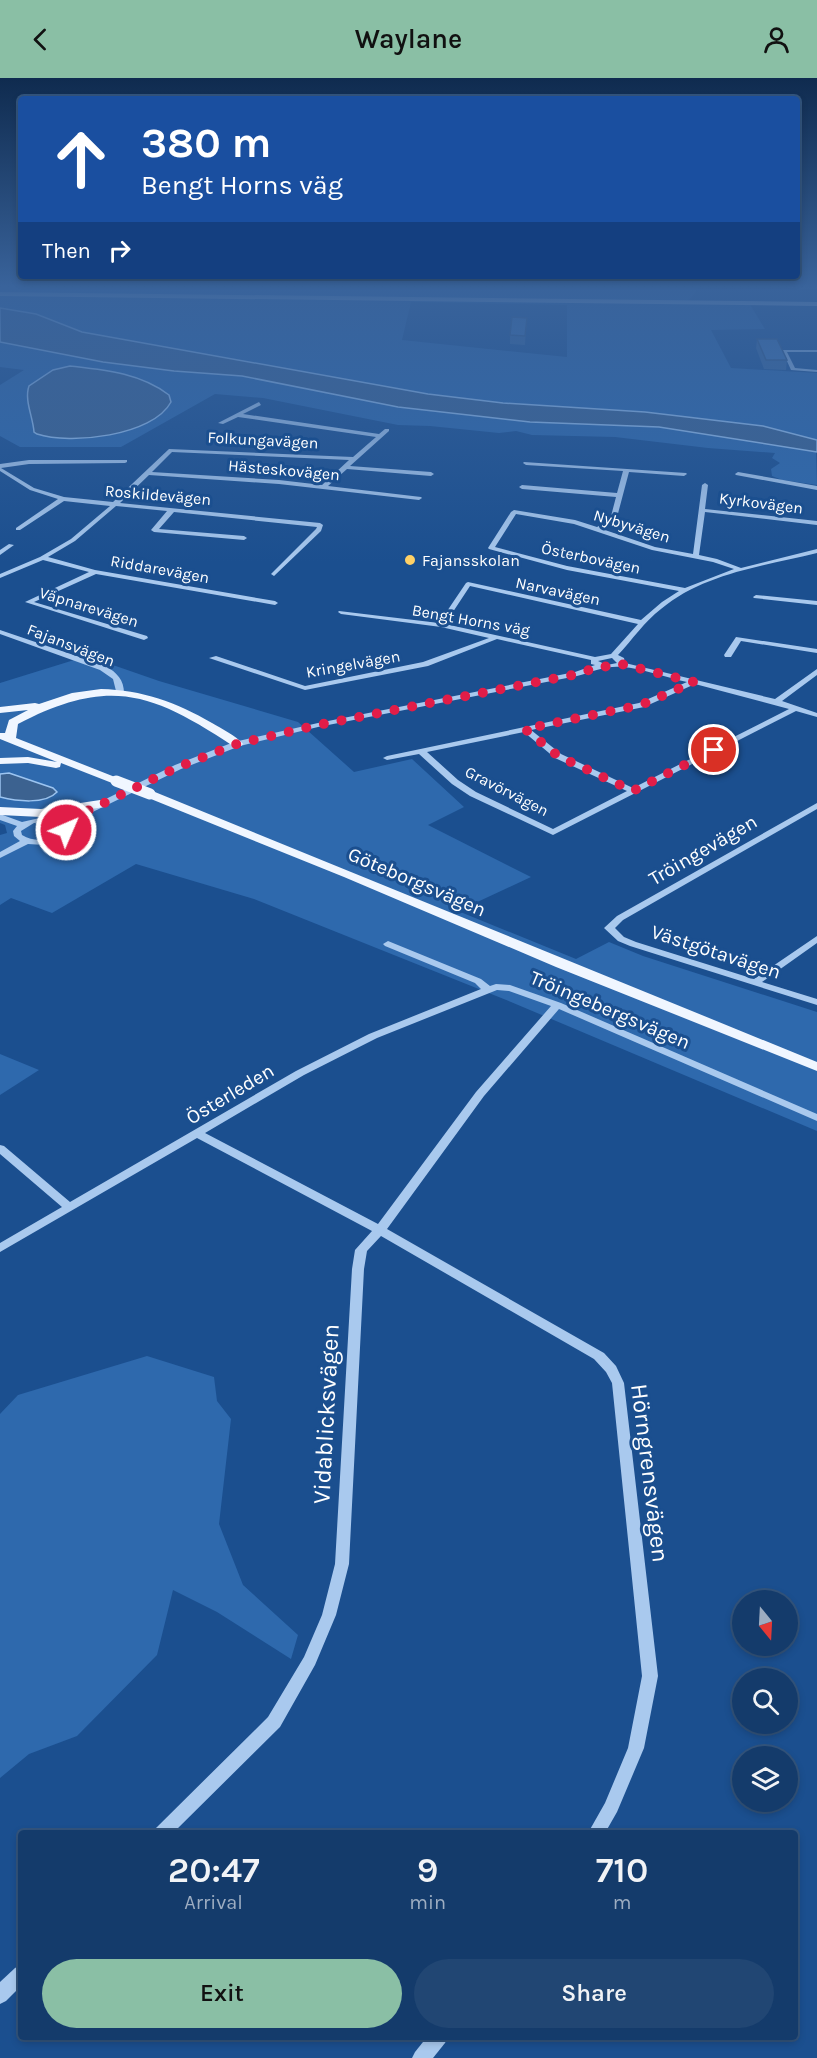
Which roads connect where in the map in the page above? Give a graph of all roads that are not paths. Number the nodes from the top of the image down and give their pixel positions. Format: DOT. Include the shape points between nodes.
graph roads {
  1 [pos="259,404"];
  2 [pos="237,415"];
  3 [pos="221,423"];
  4 [pos="387,429"];
  5 [pos="380,436"];
  6 [pos="354,459"];
  7 [pos="125,461"];
  8 [pos="526,463"];
  9 [pos="346,467"];
  10 [pos="0,468"];
  11 [pos="626,471"];
  12 [pos="147,473"];
  13 [pos="431,474"];
  14 [pos="684,474"];
  15 [pos="738,474"];
  16 [pos="705,485"];
  17 [pos="323,487"];
  18 [pos="522,487"];
  19 [pos="817,488"];
  20 [pos="619,495"];
  21 [pos="418,498"];
  22 [pos="63,499"];
  23 [pos="115,504"];
  24 [pos="172,510"];
  25 [pos="702,510"];
  26 [pos="817,523"];
  27 [pos="18,529"];
  28 [pos="598,529"];
  29 [pos="244,538"];
  30 [pos="11,545"];
  31 [pos="491,548"];
  32 [pos="817,551"];
  33 [pos="0,553"];
  34 [pos="696,556"];
  35 [pos="42,558"];
  36 [pos="741,570"];
  37 [pos="95,572"];
  38 [pos="274,574"];
  39 [pos="0,576"];
  40 [pos="686,590"];
  41 [pos="756,597"];
  42 [pos="275,603"];
  43 [pos="817,603"];
  44 [pos="340,612"];
  45 [pos="644,622"];
  46 [pos="441,625"];
  47 [pos="0,633"];
  48 [pos="497,637"];
  49 [pos="144,638"];
  50 [pos="817,651"];
  51 [pos="728,654"];
  52 [pos="613,656"];
  53 [pos="213,658"];
  54 [pos="597,662"];
  55 [pos="621,664"];
  56 [pos="817,671"];
  57 [pos="694,682"];
  58 [pos="120,693"];
  59 [pos="776,702"];
  60 [pos="50,704"];
  61 [pos="796,708"];
  62 [pos="0,710"];
  63 [pos="817,715"];
  64 [pos="525,729"];
  65 [pos="5,737"];
  66 [pos="237,744"];
  67 [pos="422,751"];
  68 [pos="387,758"];
  69 [pos="0,761"];
  70 [pos="113,783"];
  71 [pos="633,791"];
  72 [pos="100,804"];
  73 [pos="817,807"];
  74 [pos="0,811"];
  75 [pos="0,818"];
  76 [pos="63,823"];
  77 [pos="23,825"];
  78 [pos="27,841"];
  79 [pos="0,855"];
  80 [pos="609,928"];
  81 [pos="817,939"];
  82 [pos="388,944"];
  83 [pos="754,983"];
  84 [pos="488,989"];
  85 [pos="817,1002"];
  86 [pos="557,1005"];
  87 [pos="817,1067"];
  88 [pos="817,1118"];
  89 [pos="198,1134"];
  90 [pos="0,1148"];
  91 [pos="69,1207"];
  92 [pos="380,1230"];
  93 [pos="0,1248"];
  94 [pos="165,1830"];
  95 [pos="598,1830"];
  96 [pos="18,1977"];
  97 [pos="0,1995"];
  98 [pos="437,2040"];
  99 [pos="422,2058"];
  1 -- 2 [label="street"];
  2 -- 3 [label="street"];
  2 -- 5 [label="street"];
  4 -- 5 [label="street"];
  5 -- 6 [label="street"];
  6 -- 9 [label="street"];
  6 -- 12 [label="street, Folkungavägen" via="182,448 171,450"];
  7 -- 10 [label="street" via="29,462"];
  8 -- 11 [label="street"];
  9 -- 13 [label="street"];
  9 -- 17 [label="street"];
  10 -- 22 [label="street, Roskildevägen" via="11,480"];
  11 -- 14 [label="street"];
  11 -- 20 [label="street"];
  12 -- 17 [label="street, Hästeskovägen"];
  12 -- 23 [label="street"];
  15 -- 19 [label="street"];
  16 -- 25 [label="street"];
  17 -- 21 [label="street, Hästeskovägen"];
  18 -- 20 [label="street"];
  20 -- 28 [label="street" via="612,521"];
  22 -- 23 [label="street, Roskildevägen"];
  22 -- 27 [label="street"];
  23 -- 24 [label="street, Roskildevägen"];
  23 -- 35 [label="street" via="73,540"];
  24 -- 29 [label="street" via="154,530"];
  24 -- 38 [label="street, Roskildevägen" via="320,525"];
  25 -- 26 [label="street, Kyrkovägen"];
  25 -- 34 [label="street"];
  28 -- 31 [label="street, Nybyvägen" via="514,512"];
  28 -- 34 [label="street, Nybyvägen" via="654,549"];
  30 -- 33 [label="street"];
  31 -- 40 [label="street, Österbovägen" via="567,568"];
  32 -- 36 [label="street"];
  34 -- 36 [label="street, Nybyvägen"];
  35 -- 37 [label="street, Riddarevägen"];
  35 -- 39 [label="street"];
  36 -- 40 [label="street"];
  37 -- 42 [label="street, Riddarevägen"];
  37 -- 49 [label="street, Väpnarevägen" via="28,602"];
  40 -- 45 [label="street"];
  41 -- 43 [label="street"];
  44 -- 46 [label="street, Bengt Horns väg"];
  45 -- 46 [label="street, Narvavägen" via="468,584"];
  45 -- 52 [label="street"];
  46 -- 48 [label="street, Bengt Horns väg"];
  47 -- 58 [label="street, Fajansvägen" via="103,668 117,677"];
  48 -- 53 [label="street, Kringelvägen" via="425,664 305,688"];
  48 -- 54 [label="street, Bengt Horns väg"];
  50 -- 51 [label="street" via="739,639"];
  52 -- 54 [label="street"];
  52 -- 55 [label="street"];
  54 -- 55 [label="street" via="611,667"];
  54 -- 66 [label="street" via="578,674"];
  55 -- 57 [label="street"];
  56 -- 59 [label="street"];
  57 -- 59 [label="street"];
  57 -- 64 [label="street" via="641,705"];
  58 -- 60 [label="main road" via="83,694"];
  58 -- 66 [label="main road" via="165,702"];
  59 -- 61 [label="street"];
  60 -- 62 [label="main road"];
  60 -- 65 [label="main road" via="13,722"];
  61 -- 63 [label="street"];
  61 -- 71 [label="street"];
  64 -- 67 [label="street"];
  64 -- 71 [label="street" via="558,756"];
  65 -- 70 [label="main road"];
  66 -- 72 [label="street"];
  67 -- 68 [label="street"];
  67 -- 71 [label="street, Gravörvägen" via="473,794 553,832"];
  69 -- 70 [label="main road" via="53,764"];
  70 -- 87 [label="main road, Göteborgsvägen" via="349,874"];
  72 -- 74 [label="main road" via="41,813"];
  72 -- 76 [label="street"];
  73 -- 80 [label="street, Tröingevägen" via="620,918"];
  75 -- 77 [label="street"];
  76 -- 77 [label="street" via="45,819"];
  76 -- 78 [label="street" via="66,830 57,838"];
  77 -- 78 [label="street" via="17,833"];
  78 -- 79 [label="street"];
  80 -- 83 [label="street, Västgötavägen" via="633,945"];
  81 -- 83 [label="street"];
  82 -- 84 [label="street, Tröingebergsvägen" via="478,981"];
  83 -- 85 [label="street, Västgötavägen"];
  84 -- 86 [label="street, Tröingebergsvägen" via="510,988"];
  84 -- 89 [label="street, Österleden" via="373,1036 300,1073"];
  86 -- 88 [label="street, Tröingebergsvägen"];
  86 -- 92 [label="street, Vidablicksvägen" via="480,1094"];
  89 -- 91 [label="street, Österleden"];
  89 -- 92 [label="street, Hörngrensvägen"];
  90 -- 91 [label="street"];
  91 -- 93 [label="street, Österleden"];
  92 -- 94 [label="street, Vidablicksvägen" via="361,1250 358,1269 342,1564 329,1615 310,1660 273,1722"];
  92 -- 95 [label="street, Hörngrensvägen" via="599,1356 618,1383 650,1676 636,1748"];
  96 -- 97 [label="street"];
  98 -- 99 [label="street"];
}
